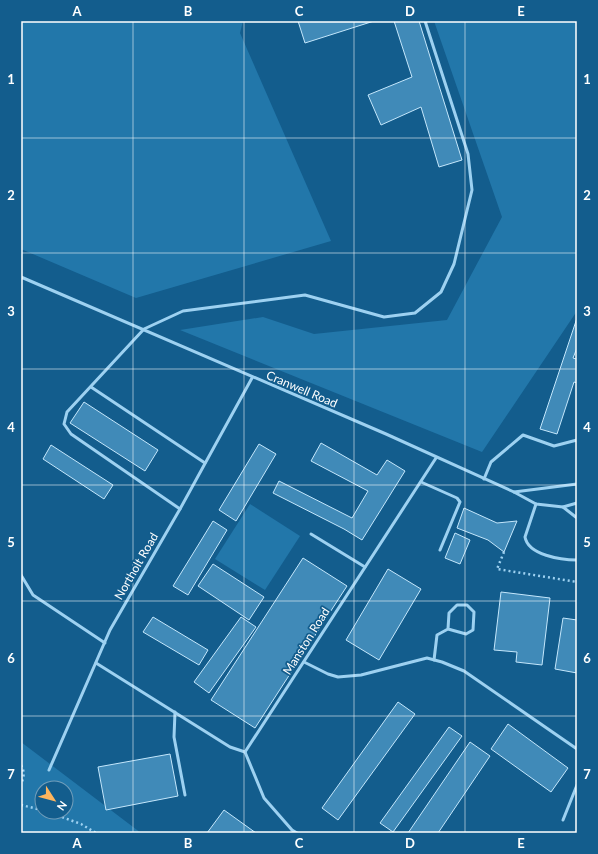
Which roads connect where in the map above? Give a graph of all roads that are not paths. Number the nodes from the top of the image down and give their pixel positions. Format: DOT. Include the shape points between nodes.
graph roads {
  1 [pos="426,21"];
  2 [pos="21,277"];
  3 [pos="144,329"];
  4 [pos="252,378"];
  5 [pos="91,387"];
  6 [pos="577,440"];
  7 [pos="436,458"];
  8 [pos="205,463"];
  9 [pos="484,479"];
  10 [pos="421,482"];
  11 [pos="577,484"];
  12 [pos="514,492"];
  13 [pos="577,503"];
  14 [pos="536,504"];
  15 [pos="563,507"];
  16 [pos="180,509"];
  17 [pos="577,518"];
  18 [pos="311,534"];
  19 [pos="440,550"];
  20 [pos="577,560"];
  21 [pos="365,567"];
  22 [pos="21,575"];
  23 [pos="448,629"];
  24 [pos="105,643"];
  25 [pos="434,660"];
  26 [pos="304,662"];
  27 [pos="96,663"];
  28 [pos="175,712"];
  29 [pos="577,749"];
  30 [pos="245,752"];
  31 [pos="49,770"];
  32 [pos="577,784"];
  33 [pos="185,795"];
  34 [pos="563,820"];
  35 [pos="297,833"];
  1 -- 3 [label="lane" via="468,154 472,190 454,264 441,292 415,313 384,317 306,295 183,311"];
  2 -- 3 [label="lane, Cranwell Road"];
  3 -- 4 [label="lane, Cranwell Road"];
  3 -- 5 [label="lane"];
  4 -- 7 [label="lane, Cranwell Road" via="386,434"];
  4 -- 8 [label="lane, Northolt Road"];
  5 -- 8 [label="lane"];
  5 -- 16 [label="lane" via="67,412 64,419 66,429"];
  6 -- 9 [label="lane" via="554,446 523,435 491,462"];
  7 -- 9 [label="lane, Cranwell Road"];
  7 -- 10 [label="lane, Manston Road"];
  8 -- 16 [label="lane, Northolt Road"];
  9 -- 12 [label="lane, Cranwell Road"];
  10 -- 19 [label="lane" via="457,498 460,502"];
  10 -- 21 [label="lane, Manston Road"];
  11 -- 12 [label="lane"];
  12 -- 14 [label="lane, Cranwell Road"];
  13 -- 15 [label="lane, Cranwell Road"];
  14 -- 15 [label="lane, Cranwell Road"];
  14 -- 20 [label="lane" via="525,536 526,542 538,552"];
  15 -- 17 [label="lane"];
  16 -- 24 [label="lane, Northolt Road"];
  18 -- 21 [label="lane"];
  21 -- 26 [label="lane, Manston Road"];
  22 -- 24 [label="lane" via="33,595"];
  23 -- 23 [label="lane" via="449,613 457,605 467,605 474,612 473,630 466,634"];
  23 -- 25 [label="lane" via="437,635"];
  24 -- 27 [label="lane, Northolt Road"];
  25 -- 26 [label="lane" via="426,658 362,675 338,677"];
  25 -- 29 [label="lane" via="464,671"];
  26 -- 30 [label="lane, Manston Road"];
  27 -- 28 [label="lane"];
  27 -- 31 [label="lane, Northolt Road"];
  28 -- 30 [label="lane" via="230,746"];
  28 -- 33 [label="lane" via="174,737"];
  30 -- 35 [label="lane" via="264,798"];
  32 -- 34 [label="lane"];
}
